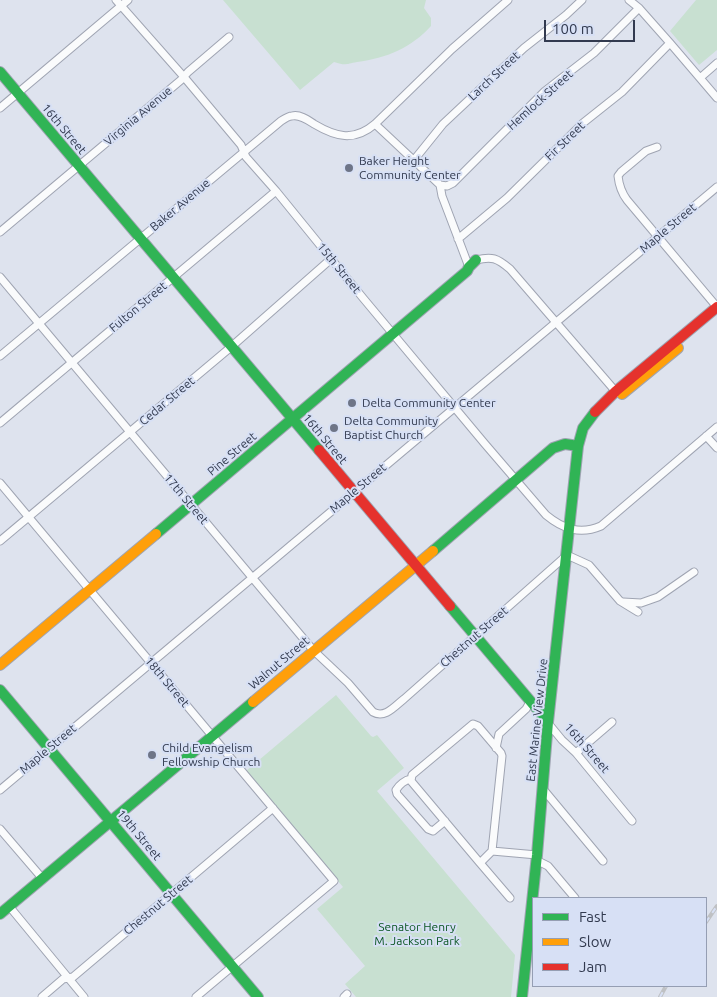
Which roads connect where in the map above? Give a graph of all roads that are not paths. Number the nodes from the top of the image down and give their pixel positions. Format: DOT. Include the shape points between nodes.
graph roads {
  1 [pos="128,0"];
  2 [pos="508,0"];
  3 [pos="582,0"];
  4 [pos="629,0"];
  5 [pos="119,3"];
  6 [pos="638,8"];
  7 [pos="229,37"];
  8 [pos="670,43"];
  9 [pos="717,63"];
  10 [pos="0,72"];
  11 [pos="184,77"];
  12 [pos="700,78"];
  13 [pos="17,93"];
  14 [pos="717,97"];
  15 [pos="0,108"];
  16 [pos="375,124"];
  17 [pos="657,147"];
  18 [pos="244,151"];
  19 [pos="414,160"];
  20 [pos="79,166"];
  21 [pos="440,185"];
  22 [pos="717,187"];
  23 [pos="276,191"];
  24 [pos="0,232"];
  25 [pos="658,236"];
  26 [pos="458,238"];
  27 [pos="140,239"];
  28 [pos="332,259"];
  29 [pos="472,263"];
  30 [pos="0,276"];
  31 [pos="172,278"];
  32 [pos="717,307"];
  33 [pos="717,315"];
  34 [pos="557,321"];
  35 [pos="39,323"];
  36 [pos="394,334"];
  37 [pos="231,347"];
  38 [pos="0,356"];
  39 [pos="72,362"];
  40 [pos="618,393"];
  41 [pos="454,407"];
  42 [pos="292,420"];
  43 [pos="0,423"];
  44 [pos="717,426"];
  45 [pos="130,432"];
  46 [pos="706,436"];
  47 [pos="578,446"];
  48 [pos="717,448"];
  49 [pos="516,479"];
  50 [pos="0,483"];
  51 [pos="353,492"];
  52 [pos="191,505"];
  53 [pos="28,517"];
  54 [pos="568,529"];
  55 [pos="0,541"];
  56 [pos="567,555"];
  57 [pos="415,566"];
  58 [pos="694,572"];
  59 [pos="252,577"];
  60 [pos="90,590"];
  61 [pos="620,601"];
  62 [pos="638,612"];
  63 [pos="474,637"];
  64 [pos="313,650"];
  65 [pos="151,662"];
  66 [pos="0,665"];
  67 [pos="0,690"];
  68 [pos="552,694"];
  69 [pos="530,702"];
  70 [pos="378,715"];
  71 [pos="548,722"];
  72 [pos="612,722"];
  73 [pos="212,735"];
  74 [pos="49,748"];
  75 [pos="496,748"];
  76 [pos="576,753"];
  77 [pos="411,779"];
  78 [pos="543,789"];
  79 [pos="0,790"];
  80 [pos="273,808"];
  81 [pos="110,821"];
  82 [pos="445,821"];
  83 [pos="632,821"];
  84 [pos="0,829"];
  85 [pos="492,851"];
  86 [pos="536,858"];
  87 [pos="603,861"];
  88 [pos="480,863"];
  89 [pos="42,878"];
  90 [pos="172,894"];
  91 [pos="532,897"];
  92 [pos="574,897"];
  93 [pos="510,898"];
  94 [pos="532,898"];
  95 [pos="9,906"];
  96 [pos="0,914"];
  97 [pos="232,966"];
  98 [pos="68,978"];
  99 [pos="42,997"];
  100 [pos="84,997"];
  101 [pos="196,997"];
  102 [pos="258,997"];
  103 [pos="522,997"];
  1 -- 5 [label="street"];
  2 -- 16 [label="street"];
  3 -- 19 [label="street, Larch Street" via="524,48 443,124"];
  4 -- 6 [label="street"];
  5 -- 11 [label="street, 15th Street"];
  5 -- 13 [label="street"];
  6 -- 8 [label="street"];
  6 -- 21 [label="street, Hemlock Street" via="594,53 545,92 453,183"];
  7 -- 11 [label="street, Virginia Avenue"];
  8 -- 12 [label="street"];
  8 -- 26 [label="street, Fir Street" via="622,92 582,123 507,198"];
  9 -- 12 [label="street"];
  10 -- 13 [label="street, 16th Street"];
  11 -- 18 [label="street, 15th Street"];
  11 -- 20 [label="street, Virginia Avenue"];
  12 -- 14 [label="street"];
  13 -- 15 [label="street"];
  13 -- 20 [label="street, 16th Street"];
  16 -- 18 [label="street, Baker Avenue" via="363,133 344,136 292,116"];
  16 -- 19 [label="street"];
  17 -- 25 [label="street" via="646,151 618,176 622,194"];
  18 -- 23 [label="street, 15th Street"];
  18 -- 27 [label="street, Baker Avenue"];
  19 -- 21 [label="street"];
  20 -- 24 [label="street, Virginia Avenue"];
  20 -- 27 [label="street, 16th Street"];
  21 -- 26 [label="street"];
  22 -- 25 [label="street, Maple Street"];
  23 -- 28 [label="street, 15th Street"];
  23 -- 31 [label="street, Fulton Street"];
  25 -- 32 [label="street"];
  25 -- 34 [label="street, Maple Street"];
  26 -- 29 [label="street"];
  27 -- 31 [label="street, 16th Street"];
  27 -- 35 [label="street, Baker Avenue"];
  28 -- 36 [label="street, 15th Street"];
  28 -- 37 [label="street, Cedar Street"];
  29 -- 34 [label="street" via="490,257 500,261"];
  29 -- 36 [label="street, Pine Street" via="467,272"];
  30 -- 35 [label="street, 17th Street"];
  31 -- 37 [label="street, 16th Street"];
  31 -- 39 [label="street, Fulton Street"];
  32 -- 40 [label="street, East Marine View Drive"];
  33 -- 40 [label="street, East Marine View Drive"];
  34 -- 40 [label="street"];
  34 -- 41 [label="street, Maple Street"];
  35 -- 38 [label="street, Baker Avenue"];
  35 -- 39 [label="street, 17th Street"];
  36 -- 41 [label="street, 15th Street"];
  36 -- 42 [label="street, Pine Street"];
  37 -- 42 [label="street, 16th Street"];
  37 -- 45 [label="street, Cedar Street"];
  39 -- 43 [label="street, Fulton Street"];
  39 -- 45 [label="street, 17th Street"];
  40 -- 47 [label="street, East Marine View Drive" via="590,418"];
  41 -- 49 [label="street, 15th Street"];
  41 -- 51 [label="street, Maple Street"];
  42 -- 51 [label="street, 16th Street"];
  42 -- 52 [label="street, Pine Street"];
  44 -- 46 [label="street"];
  45 -- 52 [label="street, 17th Street"];
  45 -- 53 [label="street, Cedar Street"];
  46 -- 48 [label="street"];
  46 -- 54 [label="street" via="601,526 592,530"];
  47 -- 49 [label="street, Walnut Street" via="560,444"];
  47 -- 54 [label="street, East Marine View Drive"];
  49 -- 54 [label="street, 15th Street" via="546,515"];
  49 -- 57 [label="street, Walnut Street"];
  50 -- 53 [label="street, 18th Street"];
  51 -- 57 [label="street, 16th Street"];
  51 -- 59 [label="street, Maple Street"];
  52 -- 59 [label="street, 17th Street"];
  52 -- 60 [label="street, Pine Street"];
  53 -- 55 [label="street, Cedar Street"];
  53 -- 60 [label="street, 18th Street"];
  54 -- 56 [label="street, East Marine View Drive"];
  56 -- 61 [label="street" via="589,565"];
  56 -- 63 [label="street, Chestnut Street"];
  56 -- 68 [label="street, East Marine View Drive"];
  57 -- 63 [label="street, 16th Street"];
  57 -- 64 [label="street, Walnut Street"];
  58 -- 61 [label="street" via="658,597 641,603"];
  59 -- 64 [label="street, 17th Street"];
  59 -- 65 [label="street, Maple Street"];
  60 -- 65 [label="street, 18th Street"];
  60 -- 66 [label="street, Pine Street"];
  61 -- 62 [label="street"];
  63 -- 69 [label="street, 16th Street"];
  63 -- 70 [label="street, Chestnut Street" via="385,714"];
  64 -- 70 [label="street, 17th Street"];
  64 -- 73 [label="street, Walnut Street"];
  65 -- 73 [label="street, 18th Street"];
  65 -- 74 [label="street, Maple Street"];
  67 -- 74 [label="street, 19th Street"];
  68 -- 69 [label="street" via="542,702"];
  68 -- 71 [label="street, East Marine View Drive"];
  69 -- 71 [label="street, 16th Street"];
  69 -- 75 [label="street" via="526,710 500,734"];
  71 -- 76 [label="street, 16th Street"];
  71 -- 78 [label="street, East Marine View Drive"];
  72 -- 76 [label="street"];
  73 -- 80 [label="street, 18th Street"];
  73 -- 81 [label="street, Walnut Street"];
  74 -- 79 [label="street, Maple Street"];
  74 -- 81 [label="street, 19th Street"];
  75 -- 77 [label="street" via="473,724"];
  75 -- 85 [label="street" via="502,756"];
  76 -- 83 [label="street, 16th Street"];
  77 -- 82 [label="street"];
  77 -- 82 [label="street" via="396,790 397,794 428,829 434,830"];
  78 -- 86 [label="street, East Marine View Drive"];
  78 -- 87 [label="street"];
  80 -- 90 [label="street, Chestnut Street"];
  80 -- 97 [label="street, 18th Street" via="334,881"];
  81 -- 89 [label="street, Walnut Street"];
  81 -- 90 [label="street, 19th Street"];
  82 -- 88 [label="street"];
  84 -- 89 [label="street"];
  85 -- 86 [label="street"];
  85 -- 88 [label="street"];
  86 -- 91 [label="street, East Marine View Drive"];
  86 -- 92 [label="street" via="548,866"];
  88 -- 93 [label="street"];
  89 -- 95 [label="street, Walnut Street"];
  90 -- 97 [label="street, 19th Street"];
  90 -- 98 [label="street, Chestnut Street"];
  94 -- 103 [label="street, East Marine View Drive"];
  95 -- 96 [label="street, Walnut Street"];
  95 -- 98 [label="street"];
  97 -- 101 [label="street"];
  97 -- 102 [label="street, 19th Street"];
  98 -- 99 [label="street, Chestnut Street"];
  98 -- 100 [label="street"];
}
